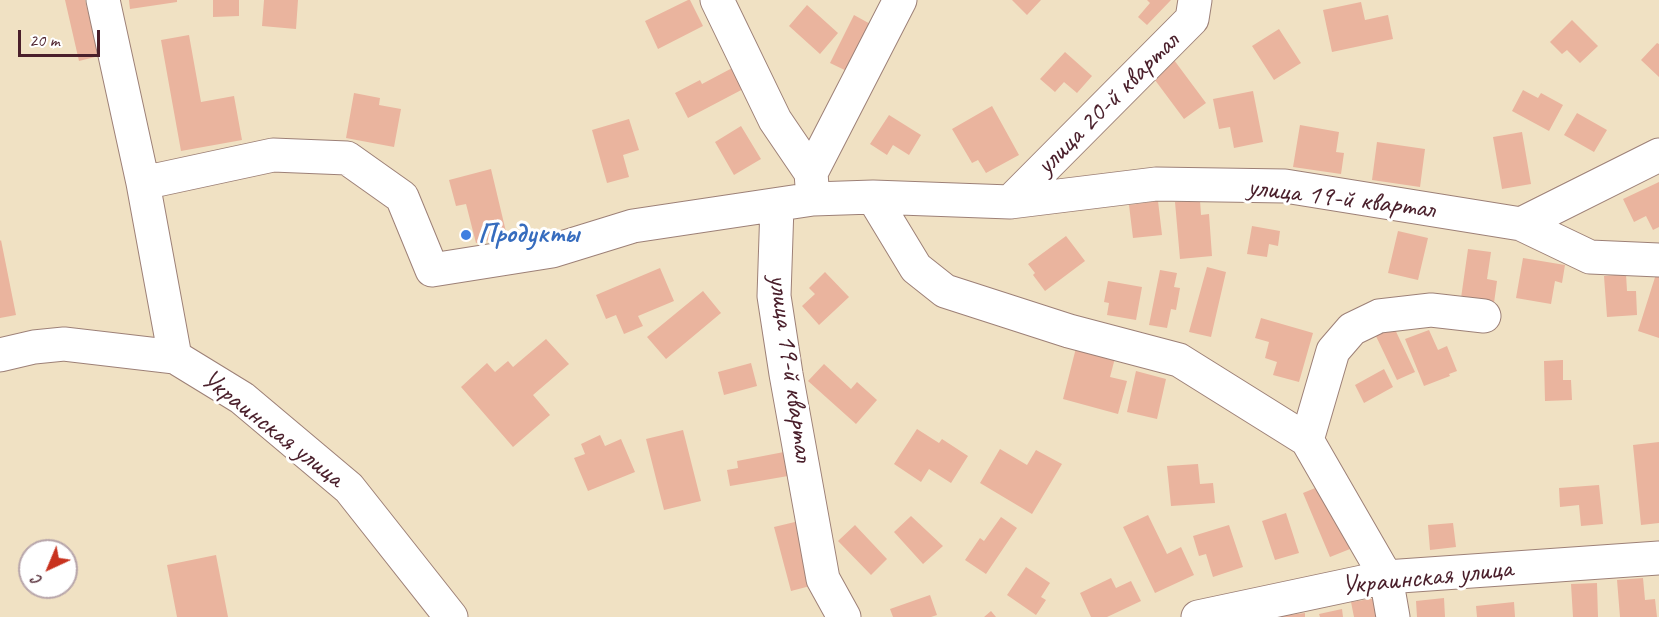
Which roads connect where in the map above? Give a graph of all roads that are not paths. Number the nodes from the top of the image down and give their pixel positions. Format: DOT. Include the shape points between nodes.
graph roads {
  1 [pos="103,0"];
  2 [pos="717,0"];
  3 [pos="900,0"];
  4 [pos="1196,0"];
  5 [pos="1659,155"];
  6 [pos="143,183"];
  7 [pos="812,186"];
  8 [pos="873,196"];
  9 [pos="1010,202"];
  10 [pos="777,206"];
  11 [pos="1521,224"];
  12 [pos="1659,260"];
  13 [pos="1484,316"];
  14 [pos="0,355"];
  15 [pos="175,357"];
  16 [pos="1307,440"];
  17 [pos="1659,558"];
  18 [pos="1386,577"];
  19 [pos="450,617"];
  20 [pos="844,617"];
  21 [pos="1198,617"];
  22 [pos="1394,617"];
  1 -- 6 [label="street"];
  2 -- 7 [label="street"];
  3 -- 7 [label="street"];
  4 -- 9 [label="street, улица 20-й квартал" via="1192,20"];
  5 -- 11 [label="street"];
  6 -- 10 [label="street" via="273,155 347,158 402,197 432,270 552,251 633,225"];
  6 -- 15 [label="street"];
  7 -- 8 [label="street, улица 19-й квартал"];
  7 -- 10 [label="street, улица 19-й квартал"];
  8 -- 9 [label="street, улица 19-й квартал"];
  8 -- 16 [label="street" via="916,268 945,291 1069,331 1179,360"];
  9 -- 11 [label="street, улица 19-й квартал" via="1156,184 1285,186"];
  10 -- 20 [label="street, улица 19-й квартал" via="774,296 784,362 823,579"];
  11 -- 12 [label="street" via="1590,257"];
  13 -- 16 [label="street" via="1431,310 1379,316 1352,329 1333,351"];
  14 -- 15 [label="street, Украинская улица" via="64,344"];
  15 -- 19 [label="street, Украинская улица" via="242,398 349,488"];
  16 -- 18 [label="street"];
  17 -- 18 [label="street, Украинская улица"];
  18 -- 21 [label="street, Украинская улица"];
  18 -- 22 [label="street"];
}
